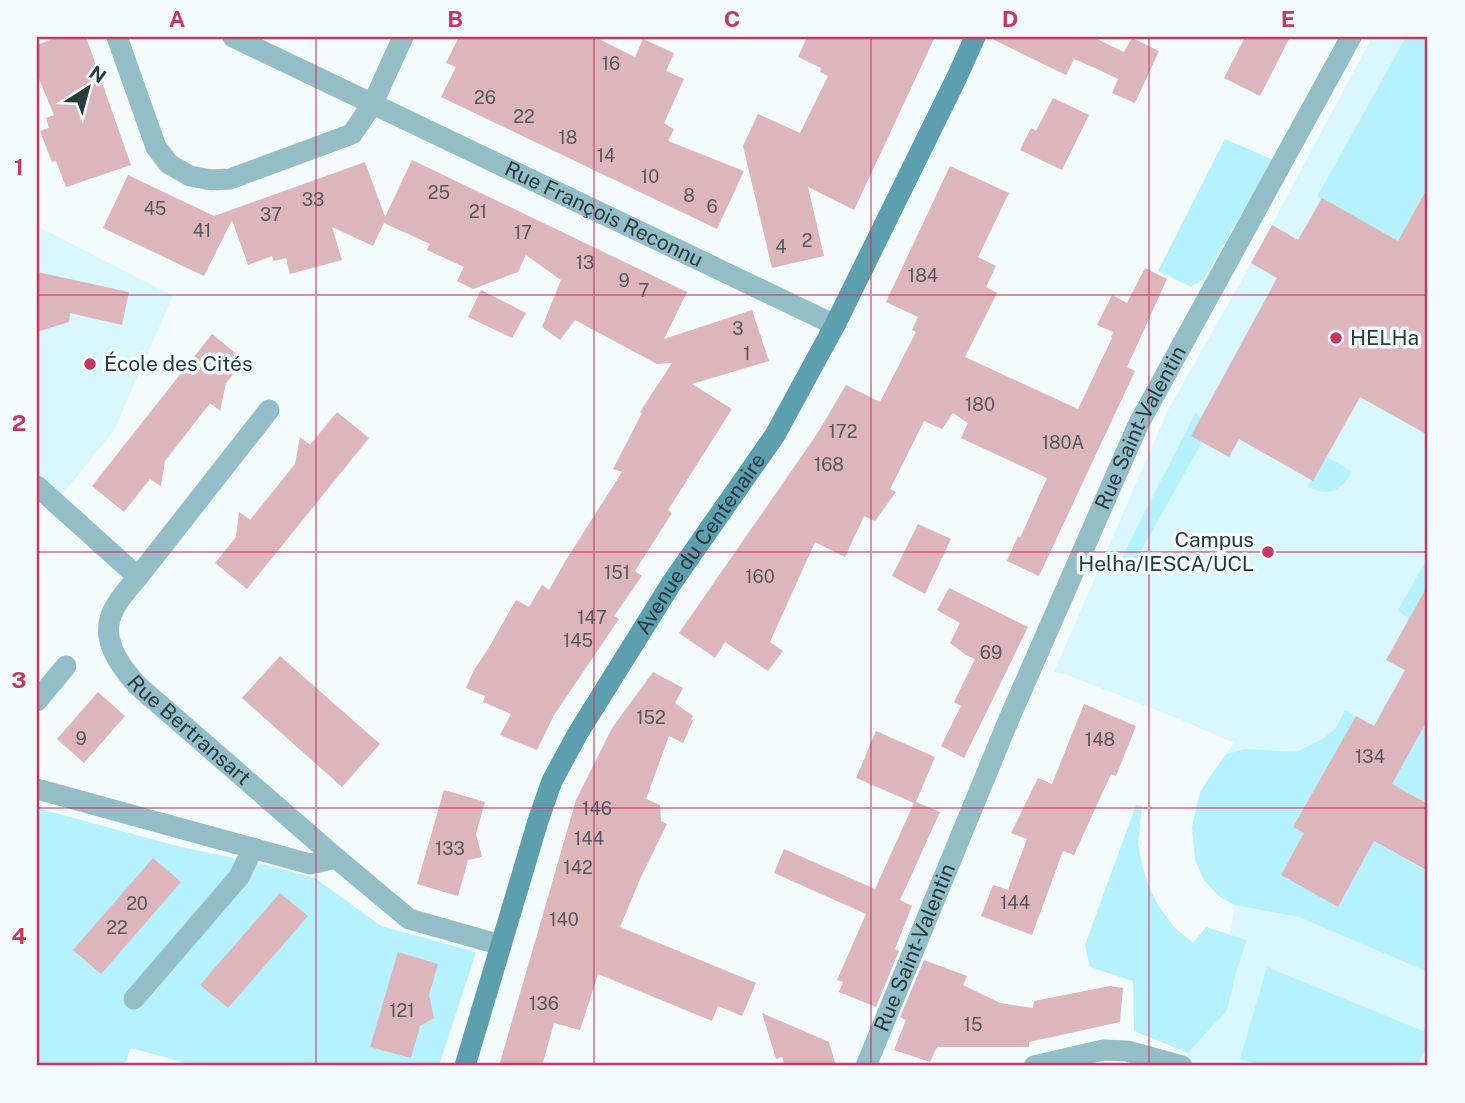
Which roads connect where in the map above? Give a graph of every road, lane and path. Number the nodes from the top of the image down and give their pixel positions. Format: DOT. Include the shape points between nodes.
graph roads {
  1 [pos="117,37"];
  2 [pos="233,37"];
  3 [pos="403,37"];
  4 [pos="975,37"];
  5 [pos="1351,37"];
  6 [pos="373,103"];
  7 [pos="835,325"];
  8 [pos="270,411"];
  9 [pos="37,486"];
  10 [pos="138,577"];
  11 [pos="66,666"];
  12 [pos="37,701"];
  13 [pos="37,789"];
  14 [pos="253,848"];
  15 [pos="336,858"];
  16 [pos="501,945"];
  17 [pos="134,999"];
  18 [pos="465,1066"];
  19 [pos="866,1066"];
  20 [pos="1034,1066"];
  21 [pos="1182,1066"];
  1 -- 6 [label="street" via="156,147 169,164 190,176 230,179 352,134"];
  2 -- 6 [label="street, Rue François Reconnu"];
  3 -- 6 [label="street"];
  4 -- 7 [label="main road, Avenue du Centenaire"];
  5 -- 19 [label="street, Rue Saint-Valentin" via="1138,425 1009,719"];
  6 -- 7 [label="street, Rue François Reconnu"];
  7 -- 16 [label="main road, Avenue du Centenaire" via="775,435 671,584 578,733 538,821"];
  8 -- 10 [label="street"];
  9 -- 10 [label="street"];
  10 -- 15 [label="street, Rue Bertransart" via="110,619 111,640 121,668"];
  11 -- 12 [label="street"];
  13 -- 14 [label="street"];
  14 -- 15 [label="street" via="310,864"];
  14 -- 17 [label="street" via="239,877"];
  15 -- 16 [label="street, Rue Bertransart" via="409,919"];
  16 -- 18 [label="main road, Avenue du Centenaire"];
  20 -- 21 [label="street" via="1103,1050 1128,1051"];
}
